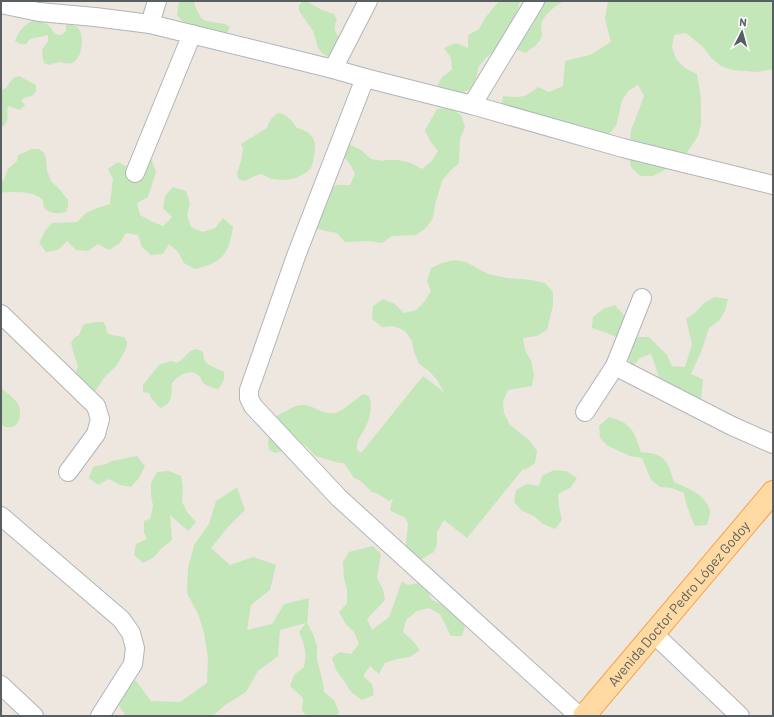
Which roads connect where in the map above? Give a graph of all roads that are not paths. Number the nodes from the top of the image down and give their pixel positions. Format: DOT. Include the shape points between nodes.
graph roads {
  1 [pos="157,1"];
  2 [pos="368,1"];
  3 [pos="535,1"];
  4 [pos="1,4"];
  5 [pos="150,24"];
  6 [pos="192,34"];
  7 [pos="333,69"];
  8 [pos="366,78"];
  9 [pos="472,105"];
  10 [pos="135,173"];
  11 [pos="773,185"];
  12 [pos="642,298"];
  13 [pos="1,314"];
  14 [pos="616,366"];
  15 [pos="585,412"];
  16 [pos="773,444"];
  17 [pos="68,472"];
  18 [pos="773,492"];
  19 [pos="1,516"];
  20 [pos="654,634"];
  21 [pos="1,685"];
  22 [pos="34,716"];
  23 [pos="100,716"];
  24 [pos="579,716"];
  25 [pos="584,716"];
  26 [pos="740,716"];
  1 -- 5 [label="street"];
  2 -- 7 [label="street"];
  3 -- 9 [label="street"];
  4 -- 5 [label="street" via="39,12"];
  5 -- 6 [label="street"];
  6 -- 7 [label="street"];
  6 -- 10 [label="street"];
  7 -- 8 [label="street"];
  8 -- 9 [label="street"];
  8 -- 24 [label="street" via="296,256 249,390 249,398 252,406 339,498"];
  9 -- 11 [label="street" via="622,148"];
  12 -- 14 [label="street"];
  13 -- 17 [label="street" via="96,406 100,419 96,434"];
  14 -- 15 [label="street"];
  14 -- 16 [label="street" via="732,426"];
  18 -- 20 [label="main road, Avenida Doctor Pedro López Godoy"];
  19 -- 23 [label="street" via="121,619 131,633 135,648 133,664"];
  20 -- 25 [label="main road, Avenida Doctor Pedro López Godoy"];
  20 -- 26 [label="street"];
  21 -- 22 [label="street"];
}
